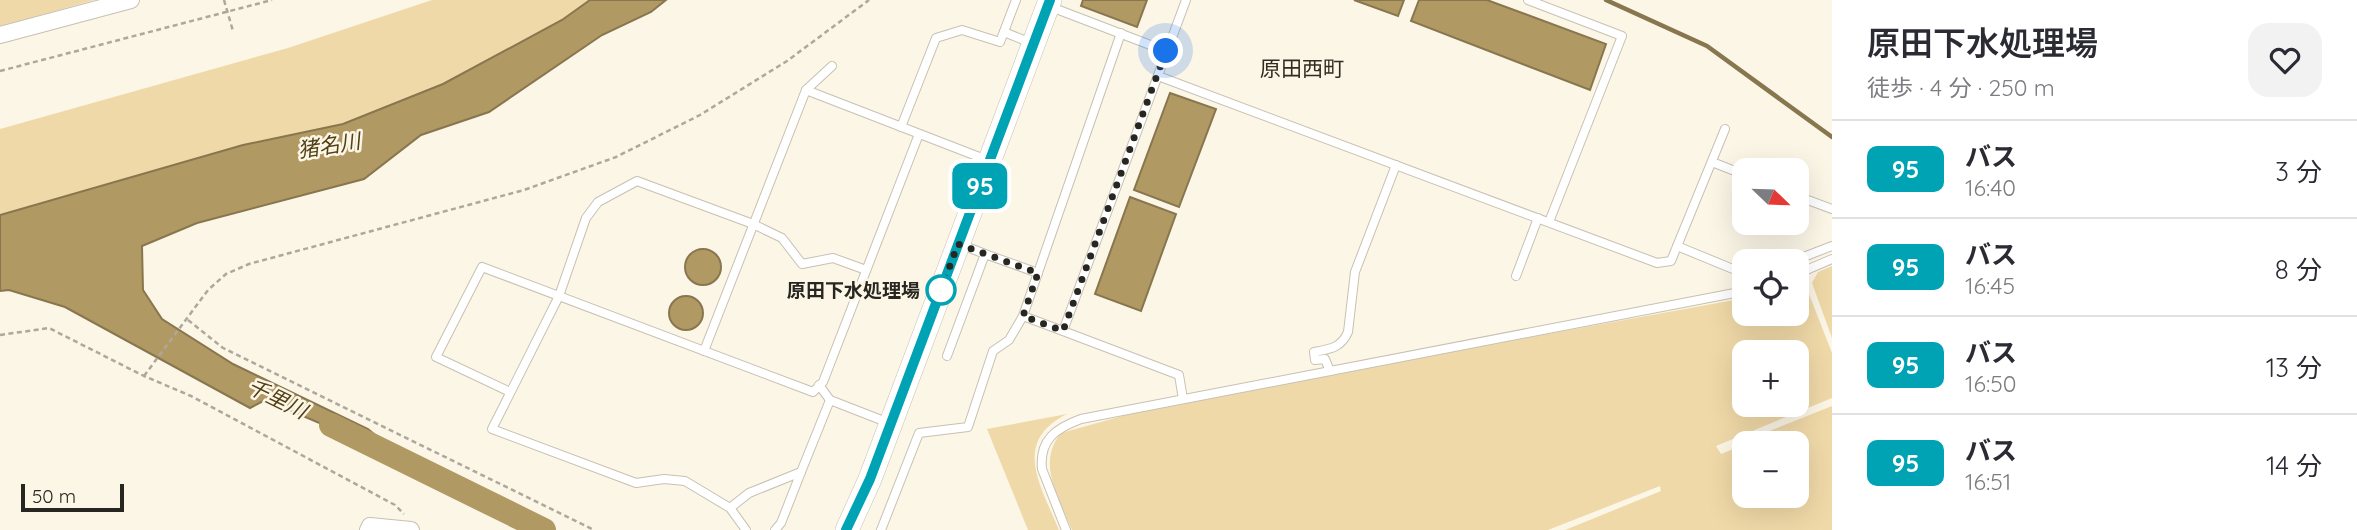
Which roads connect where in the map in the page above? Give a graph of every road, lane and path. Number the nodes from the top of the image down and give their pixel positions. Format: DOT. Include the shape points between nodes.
graph roads {
  1 [pos="131,0"];
  2 [pos="223,0"];
  3 [pos="271,0"];
  4 [pos="869,0"];
  5 [pos="1016,0"];
  6 [pos="1185,0"];
  7 [pos="1528,0"];
  8 [pos="1049,3"];
  9 [pos="227,12"];
  10 [pos="233,31"];
  11 [pos="1004,32"];
  12 [pos="1121,33"];
  13 [pos="0,35"];
  14 [pos="1034,44"];
  15 [pos="1166,51"];
  16 [pos="832,66"];
  17 [pos="0,71"];
  18 [pos="1158,76"];
  19 [pos="806,90"];
  20 [pos="901,127"];
  21 [pos="1725,129"];
  22 [pos="919,134"];
  23 [pos="989,162"];
  24 [pos="1712,162"];
  25 [pos="1396,165"];
  26 [pos="1732,170"];
  27 [pos="1810,200"];
  28 [pos="1832,209"];
  29 [pos="1538,218"];
  30 [pos="1549,222"];
  31 [pos="754,224"];
  32 [pos="958,244"];
  33 [pos="1677,246"];
  34 [pos="1832,246"];
  35 [pos="985,254"];
  36 [pos="1809,255"];
  37 [pos="1832,259"];
  38 [pos="1732,269"];
  39 [pos="1809,269"];
  40 [pos="866,270"];
  41 [pos="1038,273"];
  42 [pos="1516,276"];
  43 [pos="1732,293"];
  44 [pos="559,296"];
  45 [pos="1023,316"];
  46 [pos="188,320"];
  47 [pos="1063,331"];
  48 [pos="0,335"];
  49 [pos="704,351"];
  50 [pos="947,356"];
  51 [pos="1330,370"];
  52 [pos="144,376"];
  53 [pos="820,385"];
  54 [pos="509,393"];
  55 [pos="1183,399"];
  56 [pos="830,400"];
  57 [pos="890,424"];
  58 [pos="801,471"];
  59 [pos="730,508"];
  60 [pos="403,529"];
  61 [pos="368,530"];
  62 [pos="411,530"];
  63 [pos="594,530"];
  64 [pos="746,530"];
  65 [pos="775,530"];
  66 [pos="846,530"];
  67 [pos="881,530"];
  68 [pos="1066,530"];
  1 -- 13 [label="street"];
  2 -- 9 [label="path"];
  3 -- 9 [label="path"];
  4 -- 46 [label="path" via="787,61 700,115 616,157 524,190 249,264 226,274 208,290"];
  5 -- 11 [label="lane"];
  6 -- 15 [label="lane"];
  7 -- 30 [label="lane" via="1622,36"];
  8 -- 12 [label="lane"];
  8 -- 14 [label="street"];
  9 -- 10 [label="path"];
  9 -- 17 [label="path"];
  11 -- 14 [label="lane"];
  11 -- 20 [label="lane" via="1000,42 962,30 936,38"];
  12 -- 15 [label="lane"];
  12 -- 41 [label="lane"];
  14 -- 23 [label="street"];
  15 -- 18 [label="lane"];
  16 -- 19 [label="lane"];
  18 -- 25 [label="lane"];
  18 -- 47 [label="lane"];
  19 -- 20 [label="lane"];
  19 -- 31 [label="lane"];
  20 -- 22 [label="lane"];
  21 -- 24 [label="lane"];
  22 -- 23 [label="lane"];
  22 -- 40 [label="lane"];
  23 -- 32 [label="street"];
  24 -- 26 [label="lane"];
  24 -- 33 [label="lane"];
  25 -- 29 [label="lane"];
  25 -- 51 [label="lane" via="1355,272 1348,332 1337,347 1314,352 1315,360 1325,359"];
  27 -- 28 [label="lane"];
  29 -- 30 [label="lane"];
  29 -- 42 [label="lane"];
  30 -- 33 [label="lane" via="1657,263 1671,261"];
  31 -- 40 [label="lane" via="782,238 802,264 834,258"];
  31 -- 44 [label="lane" via="637,181 598,202 586,218"];
  31 -- 49 [label="lane"];
  32 -- 35 [label="lane"];
  32 -- 57 [label="street"];
  33 -- 38 [label="lane"];
  34 -- 36 [label="lane"];
  35 -- 41 [label="lane"];
  35 -- 50 [label="lane"];
  37 -- 39 [label="lane"];
  40 -- 53 [label="lane"];
  41 -- 45 [label="lane"];
  43 -- 51 [label="lane"];
  44 -- 49 [label="lane"];
  44 -- 54 [label="lane"];
  44 -- 54 [label="lane" via="482,267 436,357"];
  45 -- 47 [label="lane"];
  45 -- 67 [label="lane" via="1009,340 993,351 968,427 919,433"];
  46 -- 52 [label="path"];
  46 -- 63 [label="path" via="223,348"];
  47 -- 55 [label="lane" via="1179,375"];
  48 -- 52 [label="path" via="49,328"];
  49 -- 53 [label="lane" via="813,392"];
  51 -- 55 [label="lane"];
  52 -- 60 [label="path" via="191,396 395,505 404,514"];
  53 -- 56 [label="lane"];
  54 -- 59 [label="lane" via="492,429 636,484 685,481"];
  55 -- 68 [label="lane" via="1081,419 1054,432 1043,449 1042,469"];
  56 -- 57 [label="lane"];
  56 -- 58 [label="lane"];
  57 -- 66 [label="street"];
  58 -- 59 [label="lane" via="749,493"];
  58 -- 65 [label="lane"];
  59 -- 64 [label="lane"];
  60 -- 61 [label="street" via="370,526"];
  60 -- 62 [label="street"];
}
